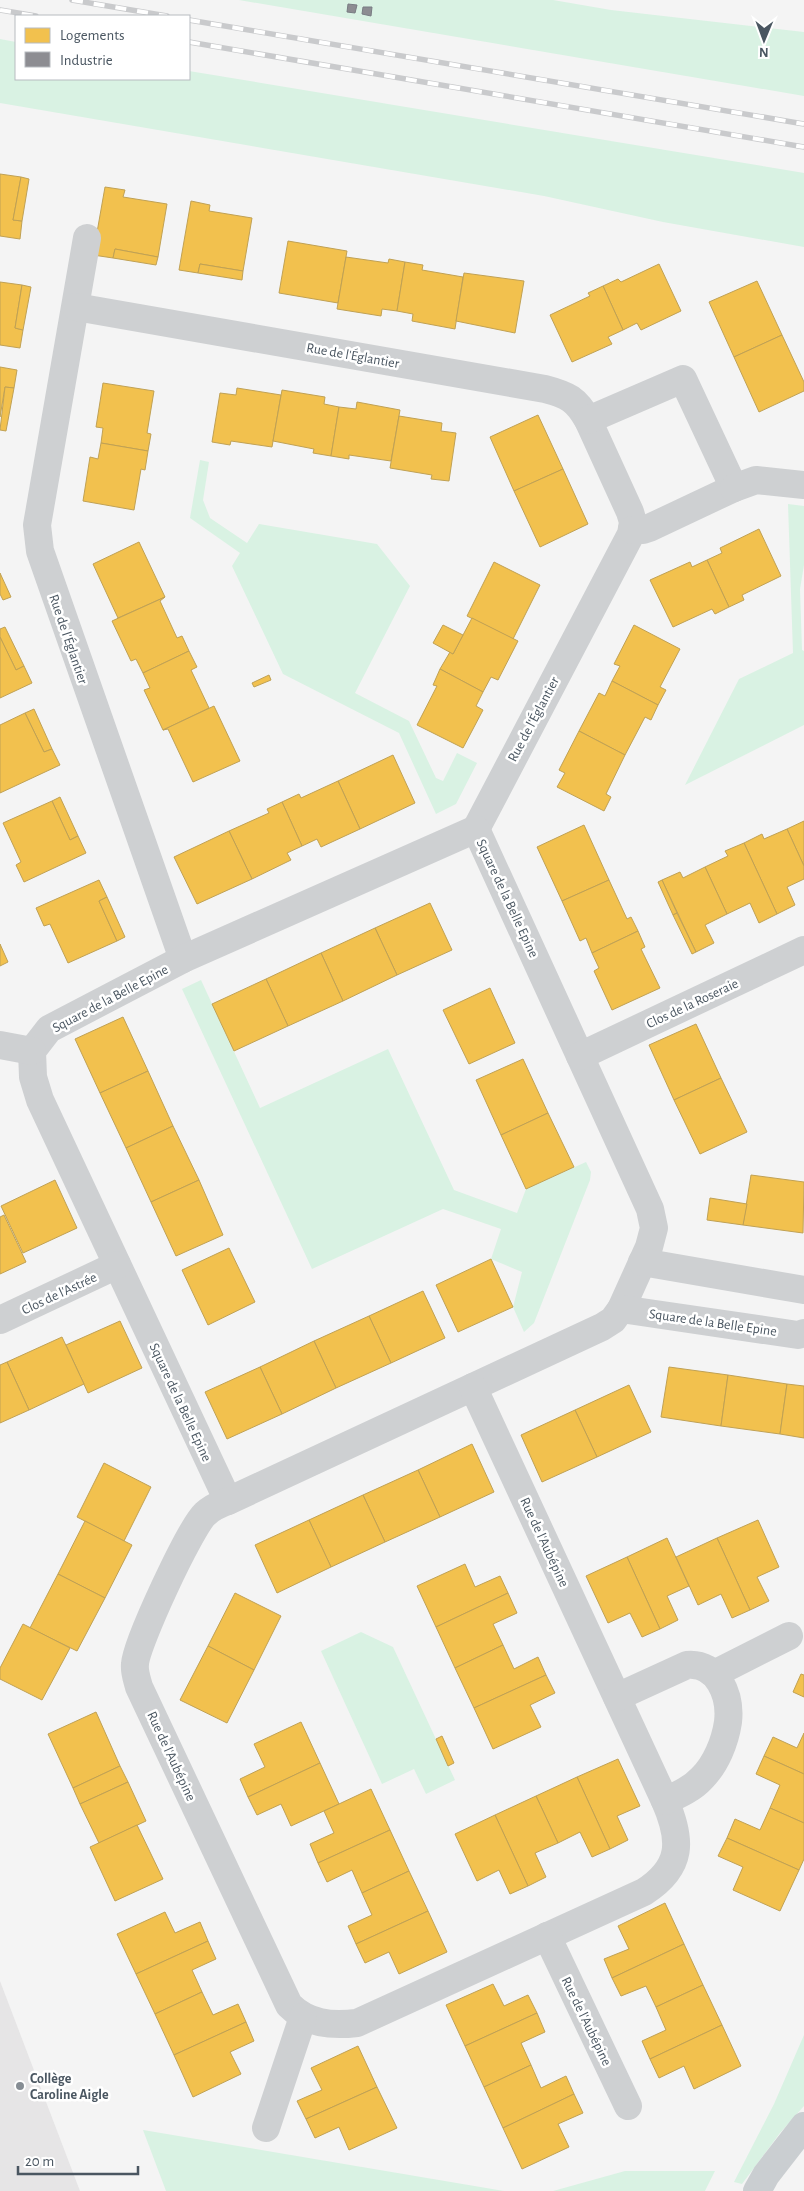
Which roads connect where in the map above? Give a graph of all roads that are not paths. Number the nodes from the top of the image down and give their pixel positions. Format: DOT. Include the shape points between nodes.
graph roads {
  1 [pos="87,238"];
  2 [pos="76,307"];
  3 [pos="588,420"];
  4 [pos="804,485"];
  5 [pos="734,488"];
  6 [pos="632,530"];
  7 [pos="476,829"];
  8 [pos="804,950"];
  9 [pos="183,959"];
  10 [pos="0,1045"];
  11 [pos="32,1051"];
  12 [pos="580,1056"];
  13 [pos="642,1262"];
  14 [pos="117,1265"];
  15 [pos="804,1290"];
  16 [pos="621,1309"];
  17 [pos="0,1320"];
  18 [pos="804,1333"];
  19 [pos="474,1387"];
  20 [pos="228,1500"];
  21 [pos="789,1636"];
  22 [pos="714,1674"];
  23 [pos="617,1697"];
  24 [pos="666,1801"];
  25 [pos="547,1936"];
  26 [pos="304,2017"];
  27 [pos="628,2106"];
  28 [pos="804,2126"];
  29 [pos="266,2128"];
  30 [pos="757,2191"];
  1 -- 2 [label="street, Rue de l'Églantier"];
  2 -- 3 [label="street, Rue de l'Églantier" via="545,390 571,398"];
  2 -- 9 [label="street, Rue de l'Églantier" via="37,525 40,551"];
  3 -- 5 [label="street" via="683,379"];
  3 -- 6 [label="street, Rue de l'Églantier" via="630,512"];
  4 -- 5 [label="street" via="756,480"];
  5 -- 6 [label="street" via="649,528"];
  6 -- 7 [label="street, Rue de l'Églantier"];
  7 -- 9 [label="street, Square de la Belle Epine"];
  7 -- 12 [label="street, Square de la Belle Epine"];
  8 -- 12 [label="street, Clos de la Roseraie"];
  9 -- 11 [label="street, Square de la Belle Epine" via="49,1029"];
  10 -- 11 [label="street"];
  11 -- 14 [label="street, Square de la Belle Epine" via="33,1077 40,1100"];
  12 -- 13 [label="street, Square de la Belle Epine" via="652,1216 654,1228"];
  13 -- 15 [label="street"];
  13 -- 16 [label="street, Square de la Belle Epine"];
  14 -- 17 [label="street, Clos de l'Astrée"];
  14 -- 20 [label="street, Square de la Belle Epine"];
  16 -- 18 [label="street, Square de la Belle Epine" via="798,1335"];
  16 -- 19 [label="street, Square de la Belle Epine" via="602,1327"];
  19 -- 20 [label="street, Square de la Belle Epine"];
  19 -- 23 [label="street, Rue de l'Aubépine"];
  20 -- 26 [label="street, Rue de l'Aubépine" via="206,1513 187,1542 144,1634 135,1664 136,1675 289,2005"];
  21 -- 22 [label="street"];
  22 -- 23 [label="street" via="701,1666 687,1665"];
  22 -- 24 [label="street" via="724,1691 728,1711 722,1744 702,1779"];
  23 -- 24 [label="street, Rue de l'Aubépine"];
  24 -- 25 [label="street, Rue de l'Aubépine" via="677,1836 674,1858 665,1877 644,1892"];
  25 -- 26 [label="street, Rue de l'Aubépine" via="357,2023 324,2024"];
  25 -- 27 [label="street, Rue de l'Aubépine"];
  26 -- 29 [label="street"];
  28 -- 30 [label="main road"];
}
